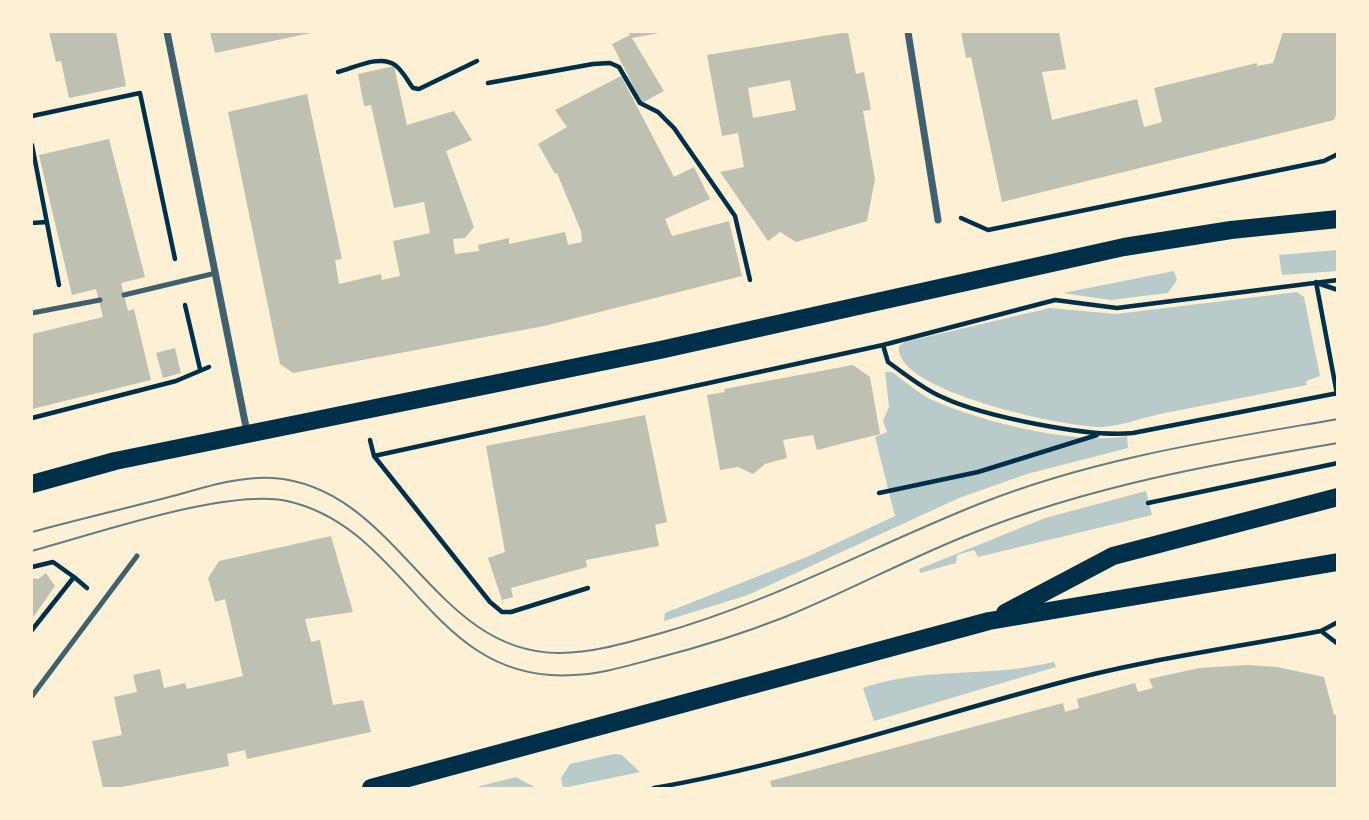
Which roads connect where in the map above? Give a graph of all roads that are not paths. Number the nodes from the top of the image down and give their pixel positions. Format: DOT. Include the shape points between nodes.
graph roads {
  1 [pos="167,32"];
  2 [pos="908,32"];
  3 [pos="1338,219"];
  4 [pos="938,220"];
  5 [pos="216,273"];
  6 [pos="124,295"];
  7 [pos="100,300"];
  8 [pos="32,313"];
  9 [pos="247,433"];
  10 [pos="32,484"];
  11 [pos="1338,497"];
  12 [pos="137,556"];
  13 [pos="1338,562"];
  14 [pos="989,621"];
  15 [pos="32,696"];
  16 [pos="371,789"];
  1 -- 5 [label="street"];
  2 -- 4 [label="street"];
  3 -- 9 [label="main road" via="1124,247 685,344"];
  5 -- 6 [label="lane"];
  5 -- 9 [label="street"];
  7 -- 8 [label="lane"];
  9 -- 10 [label="main road"];
  11 -- 14 [label="main road" via="1113,556"];
  12 -- 15 [label="lane"];
  13 -- 14 [label="main road"];
  14 -- 16 [label="main road"];
}
